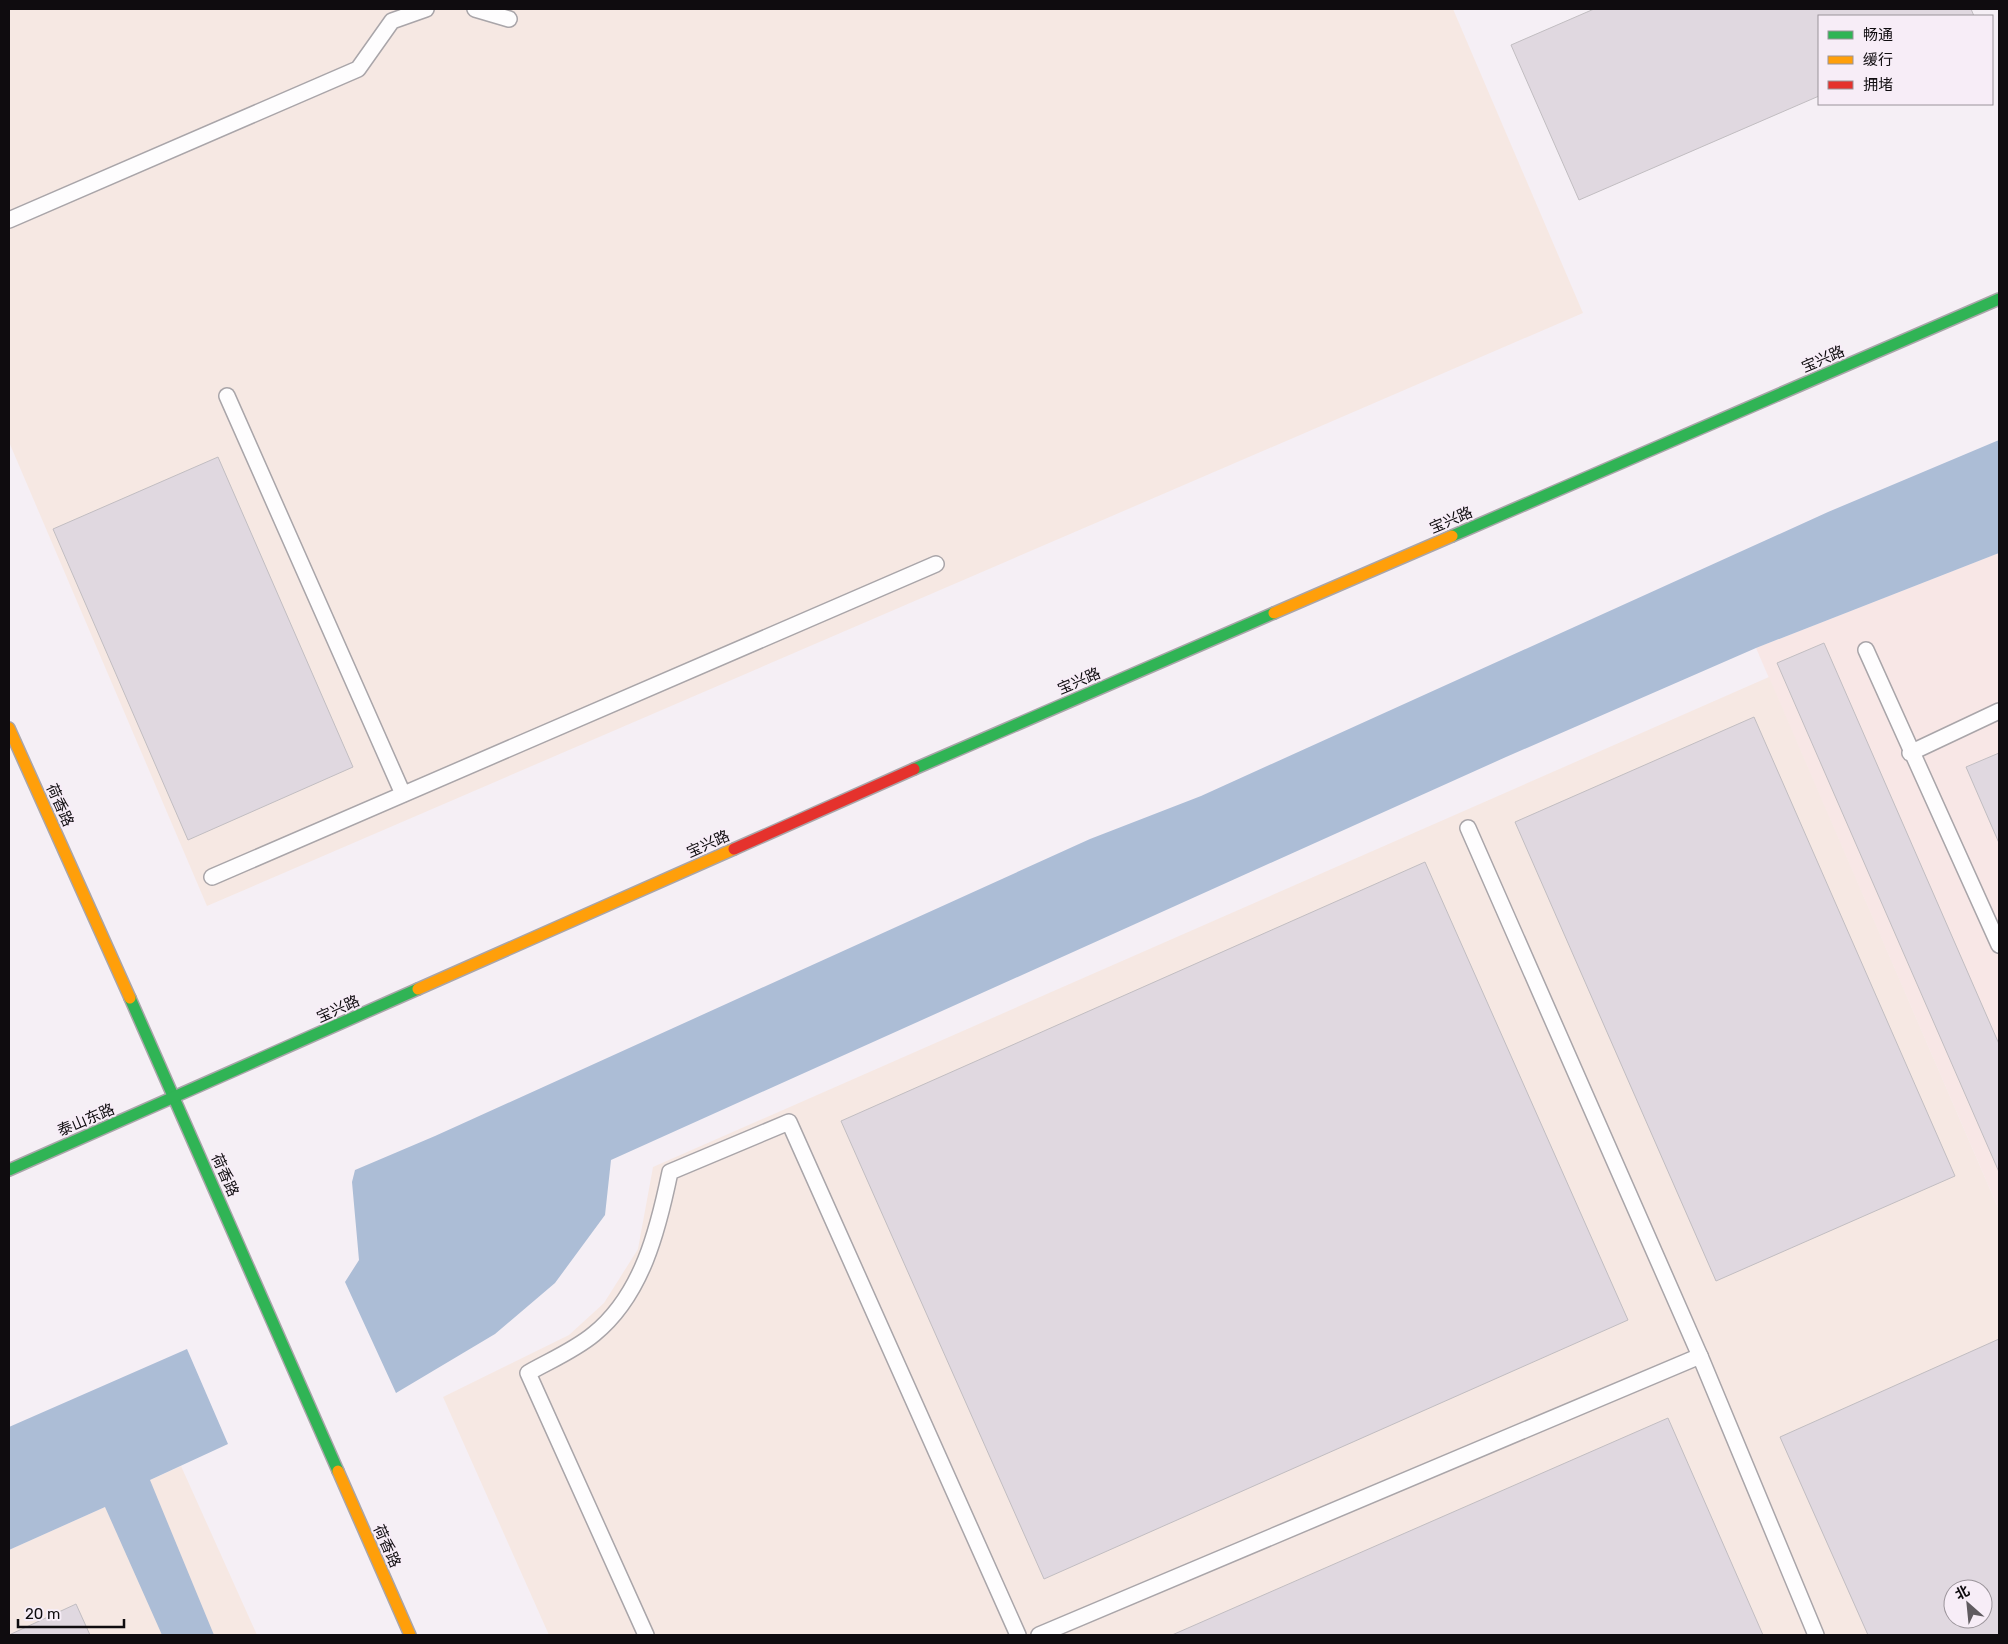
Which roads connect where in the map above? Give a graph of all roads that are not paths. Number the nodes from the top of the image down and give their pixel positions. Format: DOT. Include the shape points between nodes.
graph roads {
  1 [pos="426,9"];
  2 [pos="475,9"];
  3 [pos="508,18"];
  4 [pos="9,220"];
  5 [pos="1999,299"];
  6 [pos="227,396"];
  7 [pos="936,564"];
  8 [pos="1866,650"];
  9 [pos="1999,711"];
  10 [pos="9,728"];
  11 [pos="1910,753"];
  12 [pos="404,794"];
  13 [pos="1468,828"];
  14 [pos="212,876"];
  15 [pos="1999,945"];
  16 [pos="174,1098"];
  17 [pos="9,1170"];
  18 [pos="1700,1356"];
  19 [pos="410,1635"];
  20 [pos="646,1635"];
  21 [pos="1018,1635"];
  22 [pos="1039,1635"];
  23 [pos="1816,1635"];
  1 -- 4 [label="lane" via="392,21 358,69"];
  2 -- 3 [label="lane"];
  5 -- 16 [label="street, 宝兴路" via="953,752"];
  6 -- 12 [label="lane"];
  7 -- 12 [label="lane"];
  8 -- 11 [label="lane"];
  9 -- 11 [label="lane"];
  10 -- 16 [label="street, 荷香路"];
  11 -- 15 [label="lane"];
  12 -- 14 [label="lane"];
  13 -- 18 [label="lane"];
  16 -- 17 [label="street, 泰山东路"];
  16 -- 19 [label="street, 荷香路"];
  18 -- 22 [label="lane"];
  18 -- 23 [label="lane"];
  20 -- 21 [label="lane" via="528,1373 594,1335 621,1306 646,1259 659,1225 670,1172 789,1122"];
}
